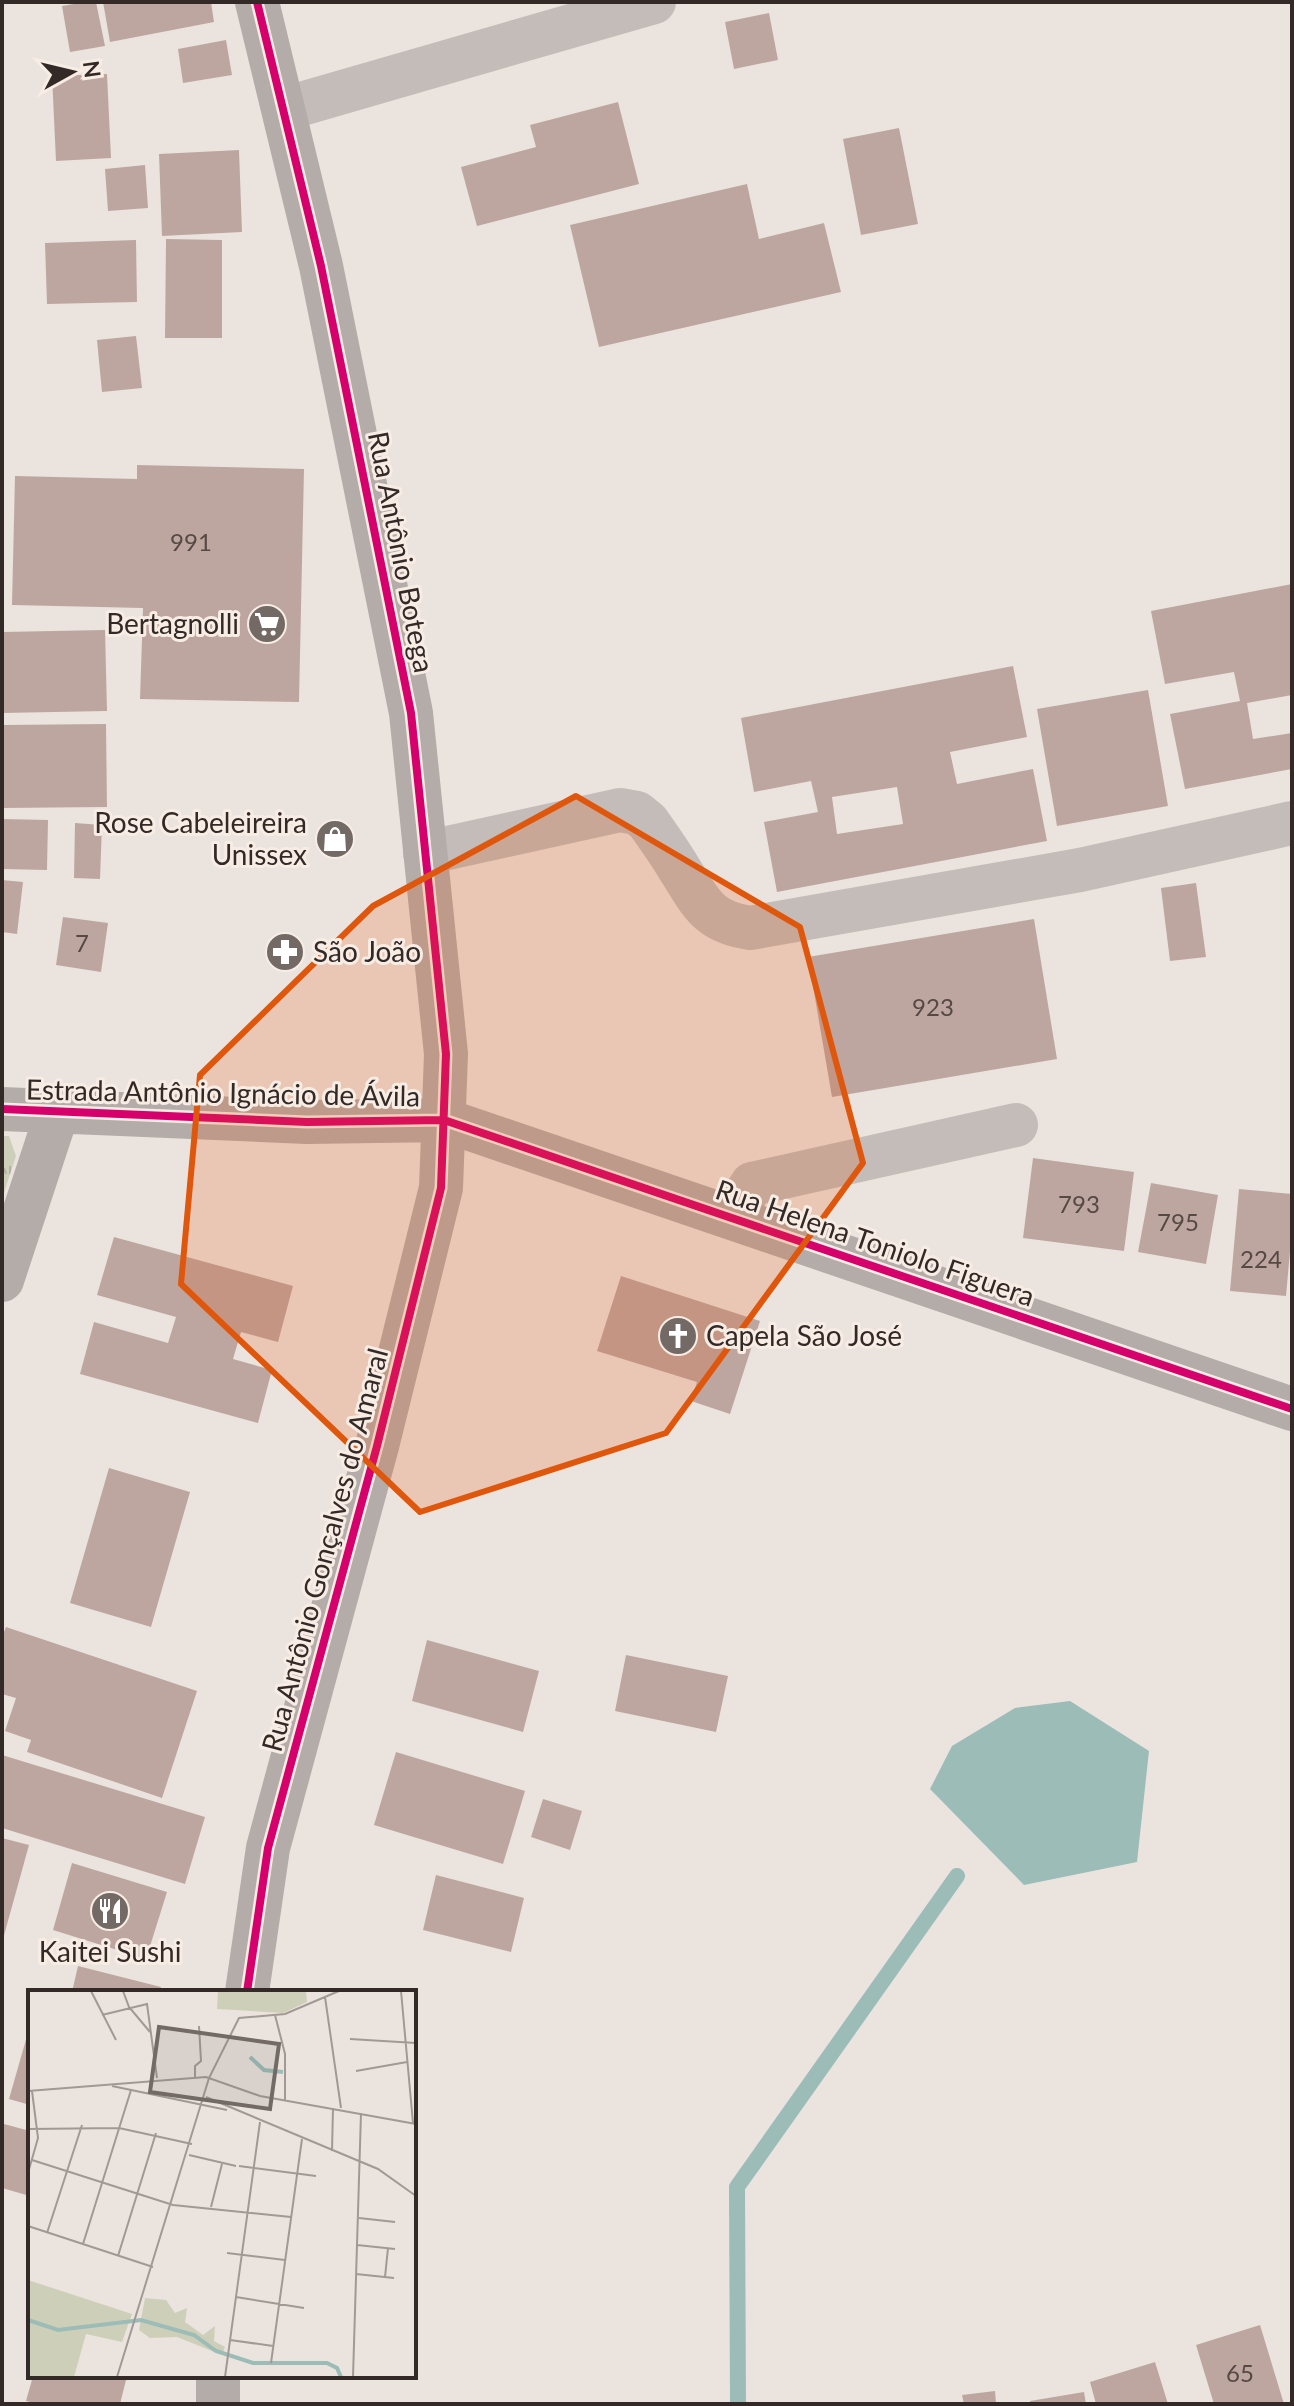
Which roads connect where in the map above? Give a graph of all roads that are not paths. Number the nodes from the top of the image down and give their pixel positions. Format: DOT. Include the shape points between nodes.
graph roads {
  1 [pos="257,2"];
  2 [pos="654,2"];
  3 [pos="284,109"];
  4 [pos="1292,823"];
  5 [pos="425,853"];
  6 [pos="2,1109"];
  7 [pos="57,1113"];
  8 [pos="444,1120"];
  9 [pos="1016,1125"];
  10 [pos="732,1216"];
  11 [pos="2,1280"];
  12 [pos="1292,1409"];
  13 [pos="247,1990"];
  14 [pos="218,2378"];
  15 [pos="218,2404"];
  1 -- 3 [label="street, Rua Antônio Botega"];
  2 -- 3 [label="street"];
  3 -- 5 [label="street, Rua Antônio Botega" via="411,713"];
  4 -- 5 [label="street" via="1080,870 750,928 711,914 637,813 620,810 581,817"];
  5 -- 8 [label="street, Rua Antônio Botega" via="446,1054"];
  6 -- 7 [label="street, Estrada Antônio Ignácio de Ávila"];
  7 -- 8 [label="street, Estrada Antônio Ignácio de Ávila" via="307,1122"];
  7 -- 11 [label="street"];
  8 -- 10 [label="street, Rua Helena Toniolo Figuera"];
  8 -- 13 [label="street, Rua Antônio Gonçalves do Amaral" via="441,1188 268,1848"];
  9 -- 10 [label="street" via="752,1184"];
  10 -- 12 [label="street, Rua Helena Toniolo Figuera"];
  14 -- 15 [label="street"];
}
